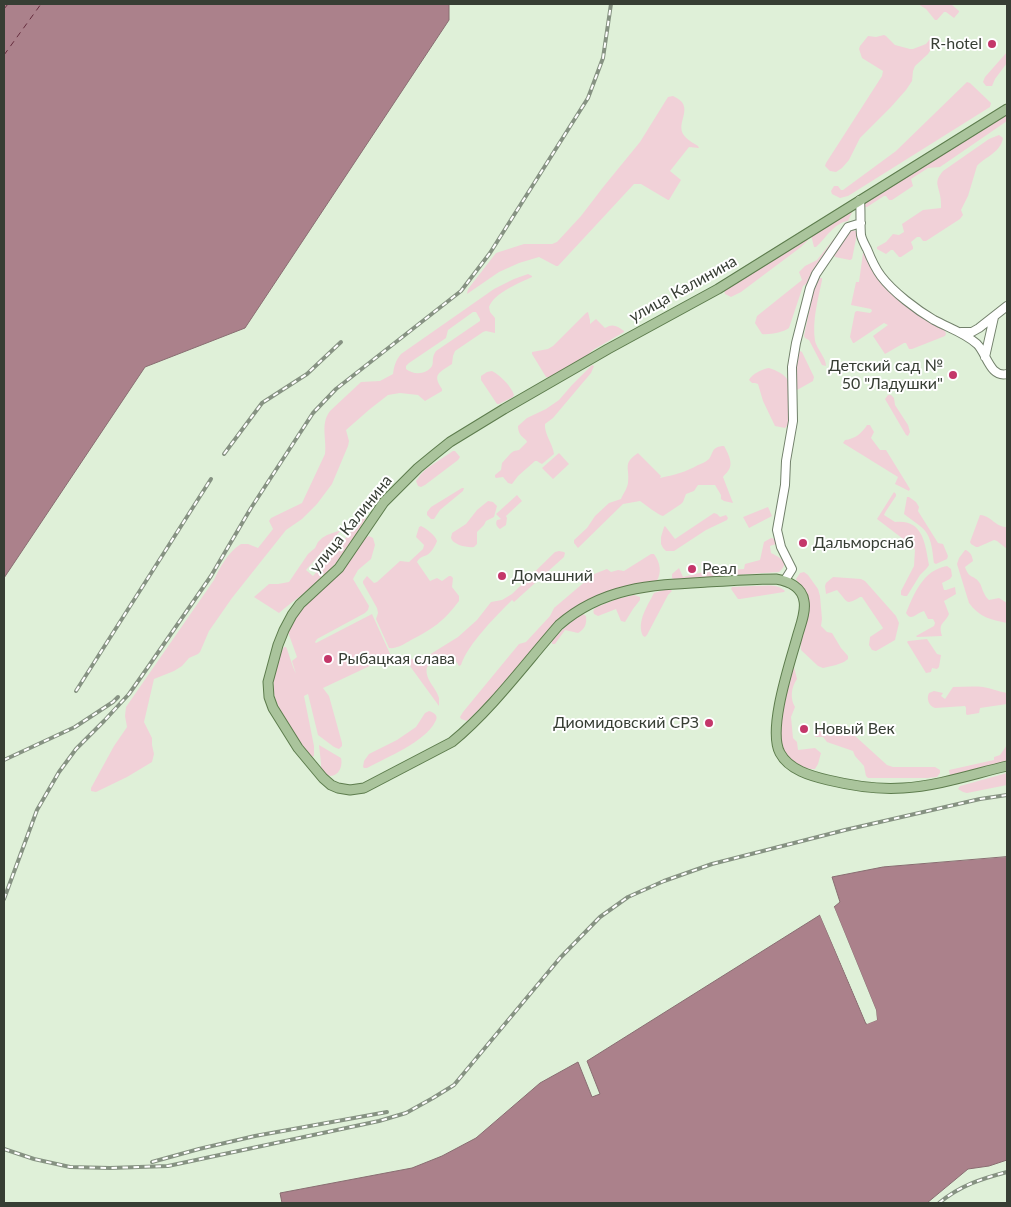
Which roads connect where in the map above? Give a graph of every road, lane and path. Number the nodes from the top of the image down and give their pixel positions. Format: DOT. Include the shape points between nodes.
graph roads {
  1 [pos="1007,109"];
  2 [pos="860,200"];
  3 [pos="861,223"];
  4 [pos="1007,306"];
  5 [pos="994,317"];
  6 [pos="961,332"];
  7 [pos="985,357"];
  8 [pos="1007,374"];
  9 [pos="785,580"];
  10 [pos="1007,766"];
  1 -- 2 [label="main road, улица Калинина"];
  2 -- 3 [label="street"];
  2 -- 9 [label="main road, улица Калинина" via="718,288 534,390 450,442 424,463 384,502 339,568 292,615 278,645 268,682 269,697 298,748 327,782 342,789 364,788 452,742 504,690 559,626 590,603 632,589 663,584"];
  3 -- 6 [label="street" via="861,236 870,258 885,280 922,312"];
  3 -- 9 [label="street" via="848,227 816,274 796,343 792,367 794,415 778,530 781,548 792,569"];
  4 -- 5 [label="street"];
  5 -- 6 [label="street" via="972,332"];
  5 -- 7 [label="street"];
  6 -- 7 [label="street" via="978,345"];
  7 -- 8 [label="street" via="997,373"];
  9 -- 10 [label="main road" via="797,587 804,601 779,708 777,738 780,753 788,762 799,771 818,777 856,786 890,789 929,785"];
}
